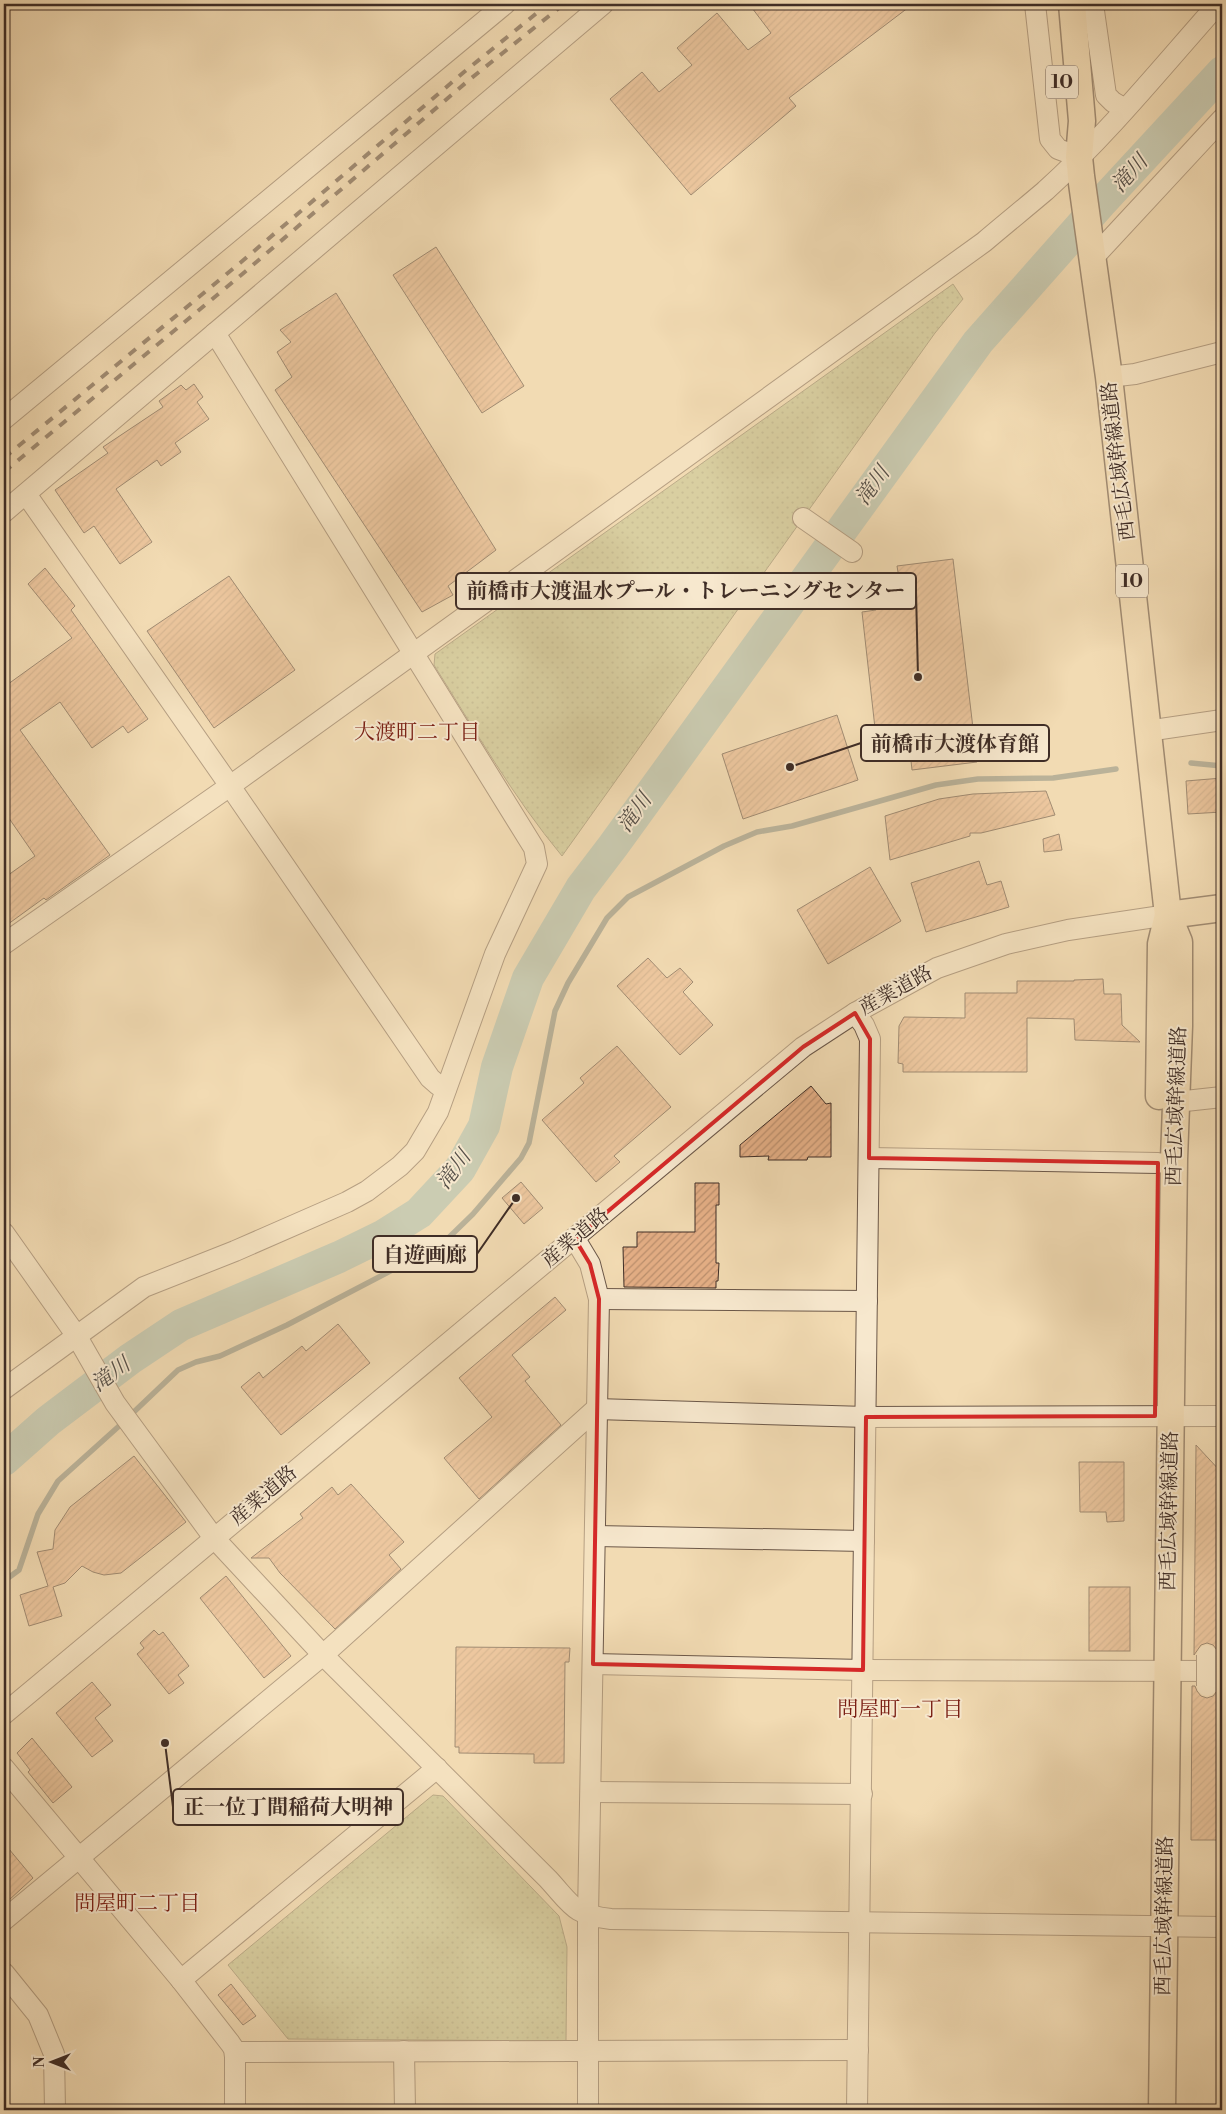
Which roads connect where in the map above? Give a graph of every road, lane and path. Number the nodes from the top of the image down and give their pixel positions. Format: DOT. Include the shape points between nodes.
graph roads {
  1 [pos="505,4"];
  2 [pos="603,4"];
  3 [pos="1035,4"];
  4 [pos="1054,4"];
  5 [pos="1072,4"];
  6 [pos="1093,4"];
  7 [pos="1218,4"];
  8 [pos="1125,109"];
  9 [pos="1222,119"];
  10 [pos="1080,166"];
  11 [pos="1092,253"];
  12 [pos="215,333"];
  13 [pos="1222,352"];
  14 [pos="1109,377"];
  15 [pos="4,419"];
  16 [pos="26,494"];
  17 [pos="4,512"];
  18 [pos="803,518"];
  19 [pos="852,552"];
  20 [pos="414,652"];
  21 [pos="1222,720"];
  22 [pos="1147,731"];
  23 [pos="230,786"];
  24 [pos="1222,908"];
  25 [pos="1168,915"];
  26 [pos="4,944"];
  27 [pos="855,1013"];
  28 [pos="446,1089"];
  29 [pos="1222,1097"];
  30 [pos="1176,1102"];
  31 [pos="869,1158"];
  32 [pos="1158,1163"];
  33 [pos="4,1233"];
  34 [pos="575,1239"];
  35 [pos="599,1299"];
  36 [pos="866,1301"];
  37 [pos="80,1342"];
  38 [pos="4,1389"];
  39 [pos="596,1409"];
  40 [pos="1163,1416"];
  41 [pos="1222,1416"];
  42 [pos="866,1417"];
  43 [pos="596,1536"];
  44 [pos="214,1538"];
  45 [pos="864,1541"];
  46 [pos="323,1655"];
  47 [pos="1207,1655"];
  48 [pos="593,1664"];
  49 [pos="863,1670"];
  50 [pos="1222,1671"];
  51 [pos="1160,1672"];
  52 [pos="1207,1686"];
  53 [pos="4,1714"];
  54 [pos="4,1768"];
  55 [pos="437,1768"];
  56 [pos="592,1792"];
  57 [pos="862,1794"];
  58 [pos="78,1857"];
  59 [pos="588,1916"];
  60 [pos="4,1920"];
  61 [pos="861,1923"];
  62 [pos="1157,1927"];
  63 [pos="1222,1927"];
  64 [pos="4,1973"];
  65 [pos="181,1980"];
  66 [pos="234,2049"];
  67 [pos="589,2050"];
  68 [pos="858,2050"];
  69 [pos="404,2051"];
  70 [pos="55,2110"];
  71 [pos="235,2110"];
  72 [pos="405,2110"];
  73 [pos="588,2110"];
  74 [pos="857,2110"];
  75 [pos="1148,2110"];
  76 [pos="1162,2110"];
  1 -- 15 [label="street"];
  2 -- 12 [label="street"];
  3 -- 10 [label="street" via="1050,139"];
  4 -- 10 [label="main road, 西毛広域幹線道路 / 10" via="1065,122"];
  5 -- 10 [label="main road, 西毛広域幹線道路 / 10" via="1082,121"];
  6 -- 8 [label="street" via="1106,95"];
  7 -- 8 [label="street"];
  8 -- 10 [label="street"];
  9 -- 11 [label="street"];
  10 -- 11 [label="main road, 西毛広域幹線道路 / 10"];
  10 -- 20 [label="street" via="1045,190 984,242"];
  11 -- 14 [label="main road, 西毛広域幹線道路 / 10"];
  12 -- 16 [label="street"];
  12 -- 20 [label="street"];
  13 -- 14 [label="street" via="1135,374"];
  14 -- 22 [label="main road, 西毛広域幹線道路 / 10"];
  16 -- 17 [label="street"];
  16 -- 23 [label="street"];
  18 -- 19 [label="street"];
  20 -- 23 [label="street"];
  20 -- 28 [label="street" via="534,848 537,864 495,954"];
  21 -- 22 [label="street"];
  22 -- 25 [label="main road, 西毛広域幹線道路 / 10"];
  23 -- 26 [label="street"];
  23 -- 28 [label="street" via="430,1078"];
  24 -- 25 [label="main road, 産業道路"];
  25 -- 27 [label="street, 産業道路" via="1068,930 1006,944 937,968"];
  25 -- 30 [label="main road, 西毛広域幹線道路" via="1179,942"];
  25 -- 32 [label="main road, 西毛広域幹線道路" via="1161,944"];
  27 -- 31 [label="street" via="870,1039"];
  27 -- 34 [label="street, 産業道路" via="803,1047"];
  28 -- 37 [label="street" via="438,1112 415,1151 368,1191 235,1251 144,1287 86,1330"];
  29 -- 30 [label="street"];
  30 -- 40 [label="main road, 西毛広域幹線道路"];
  31 -- 32 [label="street"];
  31 -- 36 [label="street"];
  32 -- 40 [label="main road, 西毛広域幹線道路"];
  33 -- 37 [label="street"];
  34 -- 35 [label="street" via="590,1264"];
  34 -- 44 [label="street, 産業道路"];
  35 -- 36 [label="street"];
  35 -- 39 [label="street"];
  36 -- 42 [label="street"];
  37 -- 38 [label="street"];
  37 -- 44 [label="street" via="115,1402"];
  39 -- 42 [label="street"];
  39 -- 43 [label="street"];
  39 -- 46 [label="street"];
  40 -- 41 [label="street"];
  40 -- 42 [label="street"];
  40 -- 51 [label="main road, 西毛広域幹線道路"];
  42 -- 45 [label="street"];
  43 -- 45 [label="street"];
  43 -- 48 [label="street"];
  44 -- 46 [label="street"];
  44 -- 53 [label="street, 産業道路"];
  45 -- 49 [label="street"];
  46 -- 55 [label="street"];
  46 -- 58 [label="street"];
  47 -- 52 [label="street, bridge"];
  48 -- 49 [label="street"];
  48 -- 56 [label="street"];
  49 -- 51 [label="street"];
  49 -- 57 [label="street"];
  50 -- 51 [label="street"];
  51 -- 62 [label="main road, 西毛広域幹線道路"];
  54 -- 58 [label="street"];
  55 -- 59 [label="street" via="575,1910"];
  55 -- 65 [label="street"];
  56 -- 57 [label="street"];
  56 -- 59 [label="street"];
  57 -- 61 [label="street"];
  58 -- 60 [label="street"];
  58 -- 65 [label="street"];
  59 -- 61 [label="street"];
  59 -- 67 [label="street"];
  61 -- 62 [label="street"];
  61 -- 68 [label="street"];
  62 -- 63 [label="street"];
  62 -- 75 [label="main road, 西毛広域幹線道路"];
  62 -- 76 [label="main road, 西毛広域幹線道路"];
  64 -- 70 [label="street" via="38,2015 54,2054"];
  65 -- 66 [label="street"];
  66 -- 69 [label="street" via="236,2052"];
  66 -- 71 [label="street"];
  67 -- 68 [label="street"];
  67 -- 69 [label="street"];
  67 -- 73 [label="street"];
  68 -- 74 [label="street"];
  69 -- 72 [label="street"];
}
